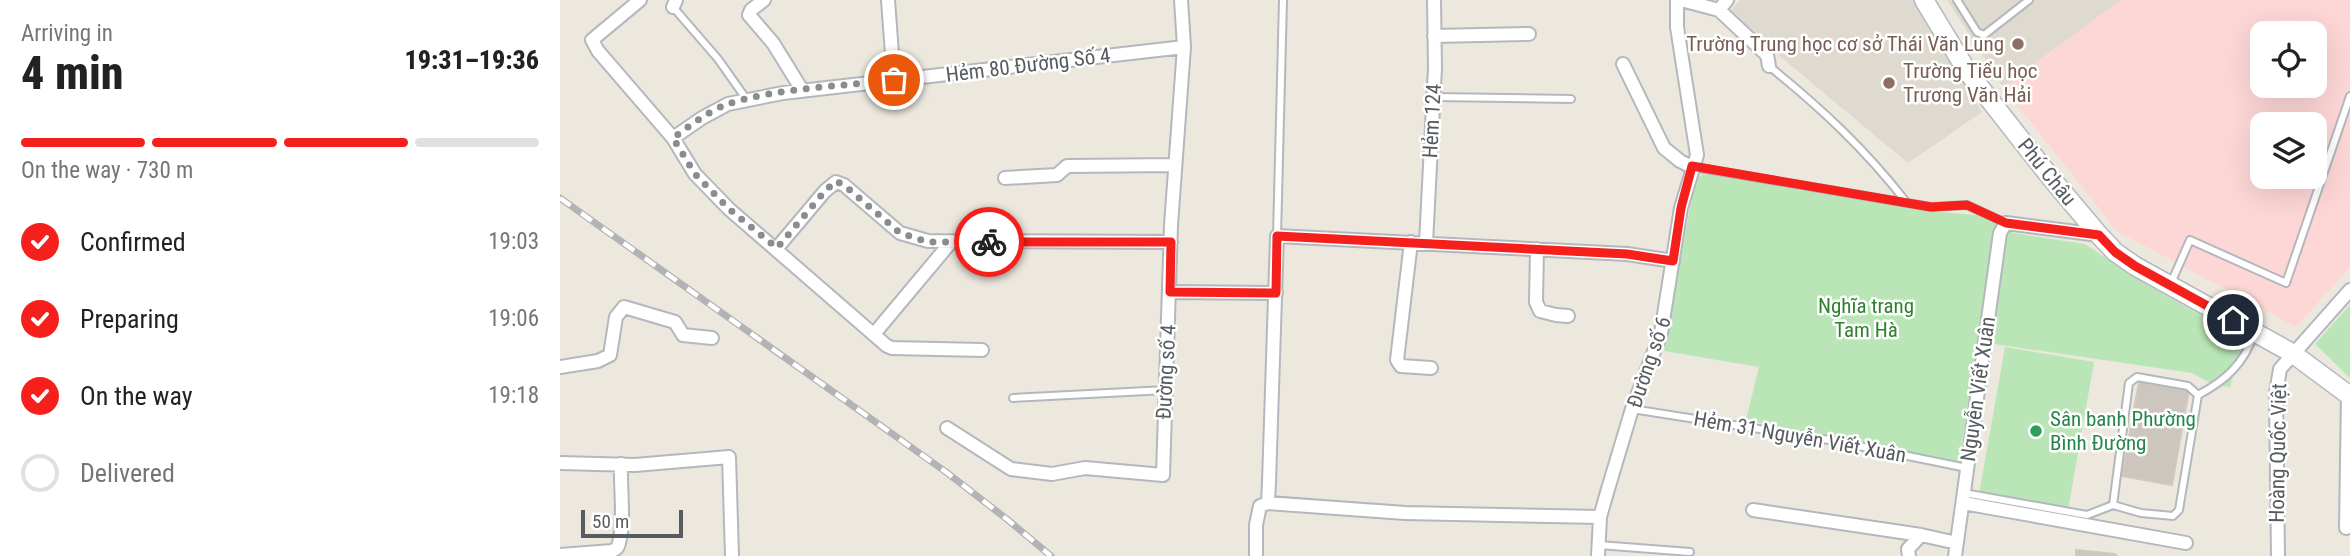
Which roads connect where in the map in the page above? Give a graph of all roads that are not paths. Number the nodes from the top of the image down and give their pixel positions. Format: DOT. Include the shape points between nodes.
graph roads {
  1 [pos="640,0"];
  2 [pos="764,0"];
  3 [pos="888,0"];
  4 [pos="1181,0"];
  5 [pos="1283,0"];
  6 [pos="1434,0"];
  7 [pos="1679,0"];
  8 [pos="1924,0"];
  9 [pos="1957,0"];
  10 [pos="2029,0"];
  11 [pos="674,3"];
  12 [pos="1723,5"];
  13 [pos="1529,34"];
  14 [pos="1434,36"];
  15 [pos="1184,47"];
  16 [pos="1623,64"];
  17 [pos="1769,66"];
  18 [pos="894,80"];
  19 [pos="802,90"];
  20 [pos="2350,96"];
  21 [pos="1433,97"];
  22 [pos="1571,99"];
  23 [pos="747,100"];
  24 [pos="673,138"];
  25 [pos="1175,165"];
  26 [pos="1692,166"];
  27 [pos="1005,178"];
  28 [pos="1907,203"];
  29 [pos="2006,223"];
  30 [pos="2099,235"];
  31 [pos="1277,236"];
  32 [pos="951,242"];
  33 [pos="1171,242"];
  34 [pos="1411,242"];
  35 [pos="1426,243"];
  36 [pos="777,248"];
  37 [pos="1537,249"];
  38 [pos="1673,261"];
  39 [pos="2170,285"];
  40 [pos="1170,292"];
  41 [pos="1276,293"];
  42 [pos="2349,293"];
  43 [pos="1568,316"];
  44 [pos="2254,332"];
  45 [pos="874,334"];
  46 [pos="712,338"];
  47 [pos="982,350"];
  48 [pos="2292,353"];
  49 [pos="560,367"];
  50 [pos="1432,368"];
  51 [pos="1166,390"];
  52 [pos="2198,395"];
  53 [pos="2349,395"];
  54 [pos="1013,398"];
  55 [pos="1632,409"];
  56 [pos="947,428"];
  57 [pos="560,464"];
  58 [pos="621,464"];
  59 [pos="1967,468"];
  60 [pos="1963,498"];
  61 [pos="1268,503"];
  62 [pos="2113,505"];
  63 [pos="1753,510"];
  64 [pos="1600,517"];
  65 [pos="2346,528"];
  66 [pos="1921,535"];
  67 [pos="2186,543"];
  68 [pos="1598,550"];
  69 [pos="1956,550"];
  70 [pos="1690,552"];
  71 [pos="560,555"];
  72 [pos="732,556"];
  73 [pos="1256,556"];
  74 [pos="1909,556"];
  75 [pos="2278,556"];
  1 -- 24 [label="street" via="592,40"];
  2 -- 19 [label="street" via="748,15 778,50"];
  3 -- 18 [label="street"];
  4 -- 15 [label="street, Đường số 4"];
  5 -- 31 [label="lane"];
  6 -- 14 [label="street, Hẻm 124"];
  7 -- 12 [label="street"];
  7 -- 26 [label="street, Đường số 6" via="1676,27 1697,155"];
  8 -- 30 [label="street, Phú Châu" via="1968,71"];
  9 -- 10 [label="lane" via="1977,32 1984,35"];
  11 -- 23 [label="lane"];
  12 -- 17 [label="street" via="1767,55"];
  13 -- 14 [label="street"];
  14 -- 21 [label="street, Hẻm 124"];
  15 -- 18 [label="street, Hẻm 80 Đường Số 4"];
  15 -- 25 [label="street, Đường số 4"];
  16 -- 26 [label="street" via="1664,148"];
  17 -- 28 [label="lane" via="1867,154"];
  18 -- 19 [label="street, Hẻm 80 Đường Số 4"];
  19 -- 23 [label="street, Hẻm 80 Đường Số 4"];
  20 -- 39 [label="lane" via="2286,283 2190,240"];
  21 -- 22 [label="lane"];
  21 -- 35 [label="street, Hẻm 124"];
  23 -- 24 [label="street, Hẻm 80 Đường Số 4" via="719,108"];
  24 -- 36 [label="street" via="695,174"];
  25 -- 27 [label="street" via="1067,166 1057,174"];
  25 -- 33 [label="street, Đường số 4"];
  26 -- 28 [label="lane"];
  26 -- 38 [label="street, Đường số 6"];
  28 -- 29 [label="lane" via="1967,205"];
  29 -- 30 [label="street"];
  29 -- 59 [label="street, Nguyễn Viết Xuân" via="2000,233"];
  30 -- 39 [label="street, Phú Châu" via="2115,252"];
  31 -- 34 [label="street"];
  31 -- 41 [label="street"];
  32 -- 33 [label="street"];
  32 -- 36 [label="street" via="928,242 900,233 836,181"];
  32 -- 45 [label="street"];
  33 -- 40 [label="street, Đường số 4"];
  34 -- 35 [label="street"];
  34 -- 50 [label="street" via="1397,360 1401,366"];
  35 -- 37 [label="street"];
  36 -- 45 [label="street"];
  37 -- 38 [label="street"];
  37 -- 43 [label="street" via="1536,302 1540,311"];
  38 -- 55 [label="street, Đường số 6" via="1661,333"];
  39 -- 44 [label="street, Phú Châu"];
  40 -- 41 [label="street"];
  40 -- 51 [label="street, Đường số 4"];
  41 -- 61 [label="street"];
  42 -- 48 [label="street"];
  44 -- 48 [label="street, Phú Châu"];
  44 -- 52 [label="lane" via="2249,349 2229,377"];
  45 -- 47 [label="street" via="892,348"];
  46 -- 49 [label="street" via="683,335 675,322 624,307 617,317 610,355"];
  48 -- 53 [label="street, Phú Châu"];
  48 -- 75 [label="street, Hoàng Quốc Việt" via="2280,369 2276,393"];
  51 -- 54 [label="lane"];
  51 -- 56 [label="street, Đường số 4" via="1163,475 1085,468 1052,474 1011,469"];
  52 -- 62 [label="lane" via="2179,510 2173,516"];
  52 -- 62 [label="lane" via="2188,386 2150,379 2137,377 2129,383"];
  53 -- 65 [label="street"];
  55 -- 59 [label="lane, Hẻm 31 Nguyễn Viết Xuân" via="1829,440"];
  55 -- 64 [label="street, Đường số 6"];
  57 -- 58 [label="street"];
  58 -- 71 [label="street" via="617,548"];
  58 -- 72 [label="street" via="729,457"];
  59 -- 60 [label="street, Nguyễn Viết Xuân"];
  60 -- 62 [label="lane" via="2087,515"];
  60 -- 67 [label="street"];
  60 -- 69 [label="street, Nguyễn Viết Xuân"];
  61 -- 64 [label="street" via="1405,513"];
  61 -- 73 [label="street" via="1259,506"];
  63 -- 66 [label="street"];
  64 -- 68 [label="street, Đường số 6"];
  66 -- 69 [label="street"];
  66 -- 74 [label="street" via="1908,549"];
  68 -- 70 [label="lane"];
}
